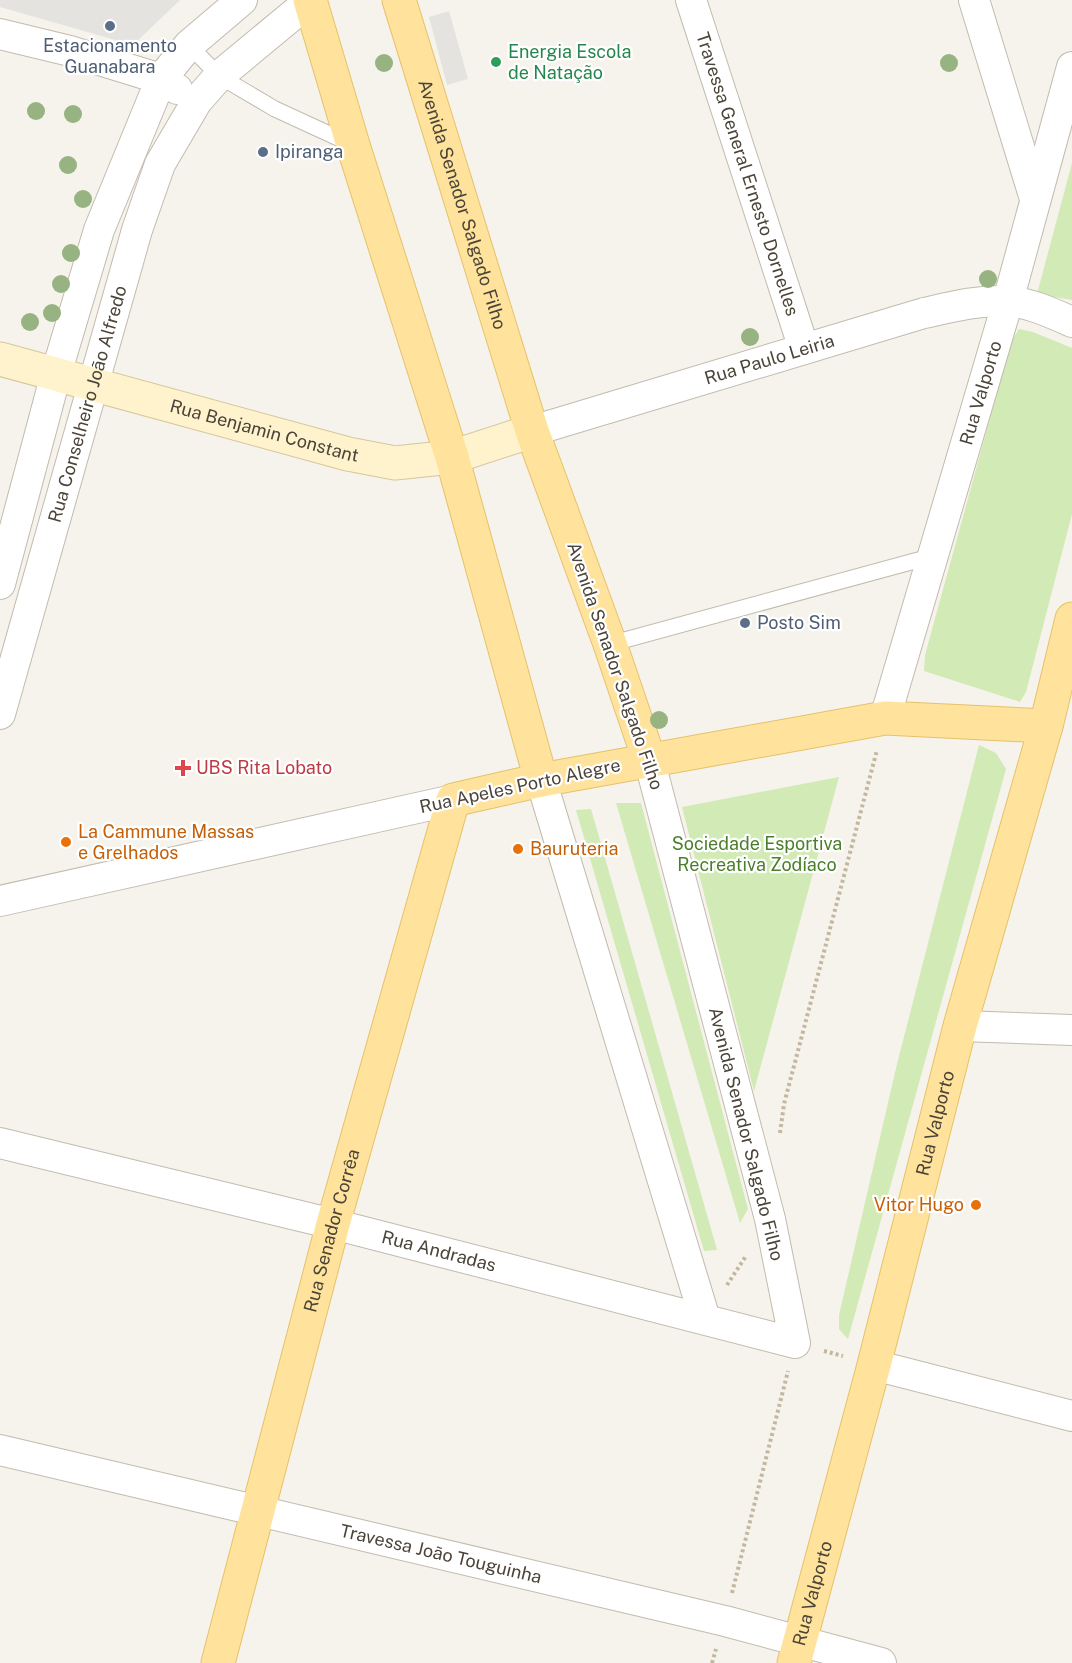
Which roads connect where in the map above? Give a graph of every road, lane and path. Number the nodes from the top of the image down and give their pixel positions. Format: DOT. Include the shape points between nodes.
graph roads {
  1 [pos="242,0"];
  2 [pos="310,0"];
  3 [pos="399,0"];
  4 [pos="691,0"];
  5 [pos="974,0"];
  6 [pos="0,34"];
  7 [pos="189,45"];
  8 [pos="1072,67"];
  9 [pos="219,76"];
  10 [pos="161,79"];
  11 [pos="197,101"];
  12 [pos="353,145"];
  13 [pos="1035,199"];
  14 [pos="1008,301"];
  15 [pos="1072,322"];
  16 [pos="804,349"];
  17 [pos="0,359"];
  18 [pos="56,374"];
  19 [pos="93,385"];
  20 [pos="532,431"];
  21 [pos="452,457"];
  22 [pos="20,514"];
  23 [pos="55,523"];
  24 [pos="933,556"];
  25 [pos="0,584"];
  26 [pos="1072,620"];
  27 [pos="610,644"];
  28 [pos="0,714"];
  29 [pos="885,718"];
  30 [pos="1046,726"];
  31 [pos="649,759"];
  32 [pos="542,780"];
  33 [pos="453,800"];
  34 [pos="0,901"];
  35 [pos="960,1026"];
  36 [pos="1072,1030"];
  37 [pos="780,1139"];
  38 [pos="0,1143"];
  39 [pos="770,1219"];
  40 [pos="333,1224"];
  41 [pos="705,1319"];
  42 [pos="795,1343"];
  43 [pos="874,1365"];
  44 [pos="1072,1416"];
  45 [pos="0,1450"];
  46 [pos="258,1510"];
  47 [pos="725,1621"];
  48 [pos="797,1652"];
  49 [pos="218,1663"];
  50 [pos="712,1663"];
  51 [pos="881,1663"];
  1 -- 7 [label="street, Rua Conselheiro João Alfredo"];
  2 -- 9 [label="street, Rua Conselheiro João Alfredo"];
  2 -- 12 [label="main road"];
  3 -- 20 [label="main road, Avenida Senador Salgado Filho"];
  4 -- 16 [label="street, Travessa General Ernesto Dornelles"];
  5 -- 13 [label="street"];
  6 -- 10 [label="street"];
  7 -- 9 [label="lane"];
  7 -- 10 [label="street, Rua Conselheiro João Alfredo"];
  8 -- 13 [label="street, Rua Valporto"];
  9 -- 11 [label="street, Rua Conselheiro João Alfredo"];
  9 -- 12 [label="lane" via="275,109"];
  10 -- 11 [label="street"];
  10 -- 18 [label="street, Rua Conselheiro João Alfredo" via="99,230"];
  11 -- 19 [label="street, Rua Conselheiro João Alfredo" via="160,164 136,230"];
  12 -- 21 [label="main road"];
  13 -- 14 [label="street, Rua Valporto"];
  14 -- 15 [label="street"];
  14 -- 16 [label="street, Rua Paulo Leiria" via="971,303 924,314"];
  14 -- 24 [label="street, Rua Valporto"];
  16 -- 20 [label="street, Rua Paulo Leiria"];
  17 -- 18 [label="street, Rua Benjamin Constant"];
  18 -- 19 [label="street, Rua Benjamin Constant"];
  18 -- 22 [label="street, Rua Conselheiro João Alfredo"];
  19 -- 21 [label="street, Rua Benjamin Constant" via="348,454 395,463"];
  19 -- 23 [label="street, Rua Conselheiro João Alfredo"];
  20 -- 21 [label="street, Rua Benjamin Constant"];
  20 -- 27 [label="main road, Avenida Senador Salgado Filho"];
  21 -- 32 [label="main road"];
  22 -- 23 [label="street"];
  22 -- 25 [label="street, Rua Conselheiro João Alfredo"];
  23 -- 28 [label="street, Rua Conselheiro João Alfredo"];
  24 -- 27 [label="lane"];
  24 -- 29 [label="street, Rua Valporto"];
  26 -- 30 [label="main road, Rua Valporto"];
  27 -- 31 [label="main road, Avenida Senador Salgado Filho"];
  29 -- 30 [label="main road, Rua Apeles Porto Alegre"];
  29 -- 31 [label="main road, Rua Apeles Porto Alegre"];
  29 -- 37 [label="path" via="784,1104"];
  30 -- 35 [label="main road, Rua Valporto"];
  31 -- 32 [label="main road, Rua Apeles Porto Alegre"];
  31 -- 39 [label="street, Avenida Senador Salgado Filho"];
  32 -- 33 [label="main road, Rua Apeles Porto Alegre"];
  32 -- 41 [label="street"];
  33 -- 34 [label="street, Rua Apeles Porto Alegre"];
  33 -- 40 [label="main road, Rua Senador Corrêa"];
  35 -- 36 [label="street"];
  35 -- 43 [label="main road, Rua Valporto"];
  38 -- 40 [label="street, Rua Andradas"];
  39 -- 41 [label="path"];
  39 -- 42 [label="street, Avenida Senador Salgado Filho"];
  40 -- 41 [label="street, Rua Andradas"];
  40 -- 46 [label="main road, Rua Senador Corrêa"];
  41 -- 42 [label="street, Rua Andradas"];
  42 -- 43 [label="path"];
  42 -- 47 [label="path"];
  43 -- 44 [label="street"];
  43 -- 48 [label="main road, Rua Valporto"];
  45 -- 46 [label="street, Travessa João Touguinha"];
  46 -- 47 [label="street, Travessa João Touguinha"];
  46 -- 49 [label="main road, Rua Senador Corrêa"];
  47 -- 48 [label="street, Travessa João Touguinha"];
  47 -- 50 [label="path"];
  48 -- 51 [label="street, Travessa João Touguinha"];
}
